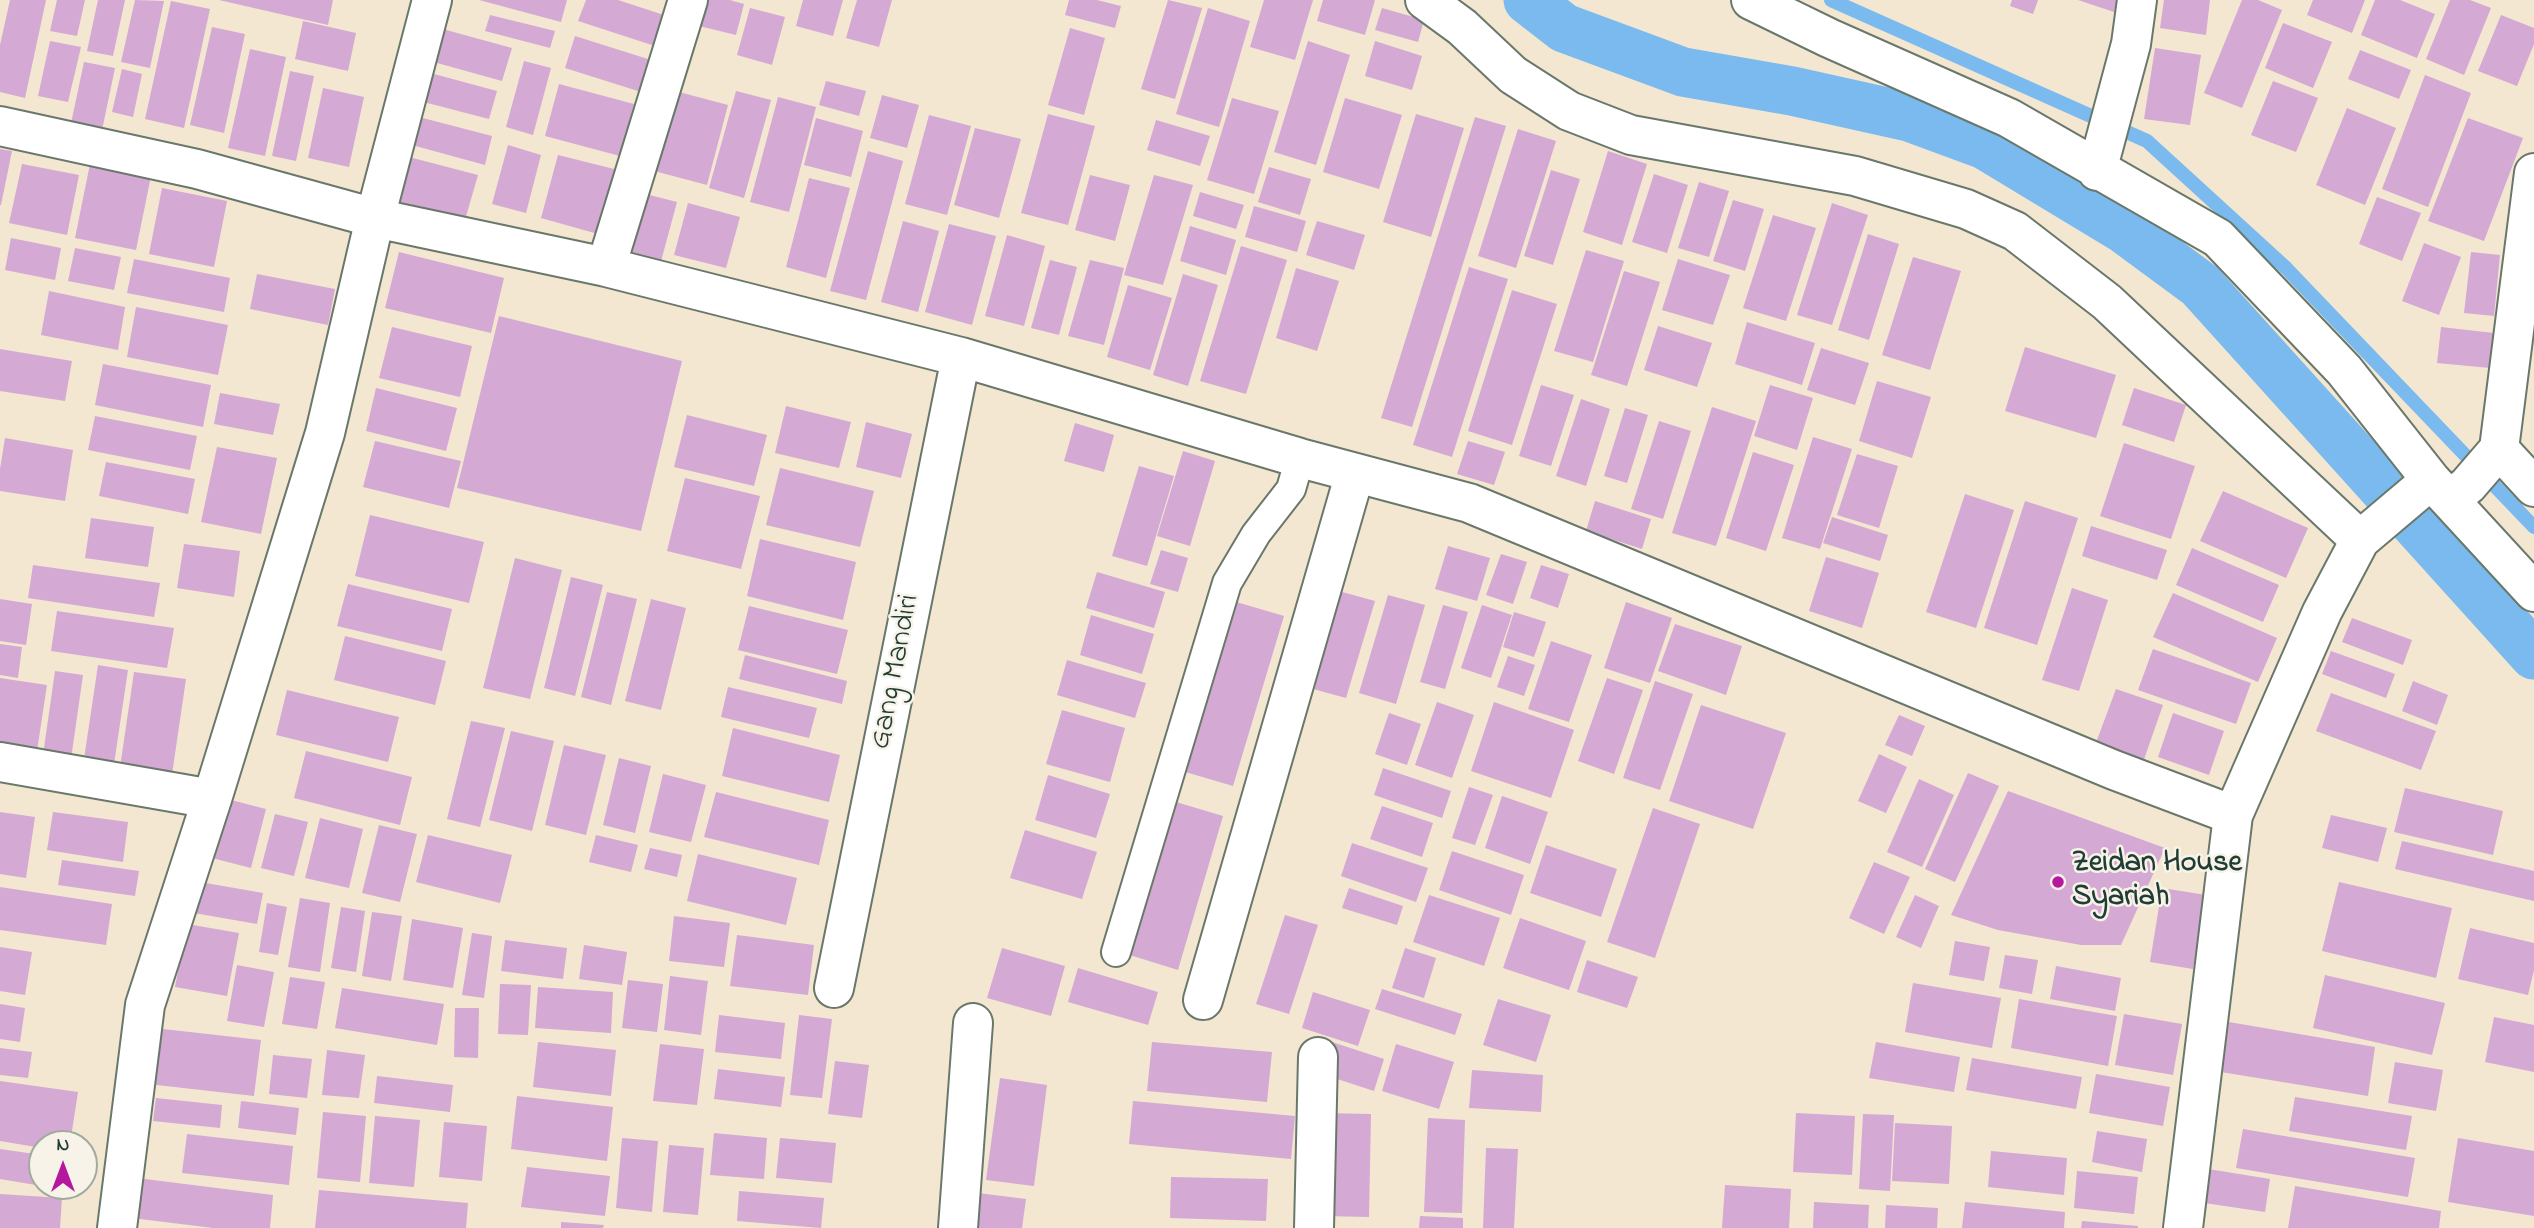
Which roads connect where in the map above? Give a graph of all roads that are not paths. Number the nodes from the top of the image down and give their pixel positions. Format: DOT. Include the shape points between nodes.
graph roads {
  1 [pos="432,0"];
  2 [pos="688,0"];
  3 [pos="1425,0"];
  4 [pos="1751,0"];
  5 [pos="2137,0"];
  6 [pos="0,126"];
  7 [pos="2106,141"];
  8 [pos="2532,197"];
  9 [pos="375,218"];
  10 [pos="606,267"];
  11 [pos="961,357"];
  12 [pos="1300,458"];
  13 [pos="1355,473"];
  14 [pos="2460,477"];
  15 [pos="2534,487"];
  16 [pos="2369,533"];
  17 [pos="2534,592"];
  18 [pos="0,762"];
  19 [pos="212,799"];
  20 [pos="2232,815"];
  21 [pos="1116,952"];
  22 [pos="834,988"];
  23 [pos="1203,1000"];
  24 [pos="973,1023"];
  25 [pos="1318,1057"];
  26 [pos="117,1228"];
  27 [pos="958,1228"];
  28 [pos="1314,1228"];
  29 [pos="2183,1228"];
  1 -- 9 [label="street"];
  2 -- 10 [label="street"];
  3 -- 16 [label="street" via="1513,75 1581,116 1631,135 1856,176 1966,209 2015,232 2107,302"];
  4 -- 7 [label="street" via="2009,118"];
  5 -- 7 [label="street" via="2131,44"];
  6 -- 9 [label="street" via="197,169"];
  7 -- 14 [label="street" via="2218,238 2344,370"];
  8 -- 14 [label="street"];
  9 -- 10 [label="street"];
  9 -- 19 [label="street" via="325,433"];
  10 -- 11 [label="street"];
  11 -- 12 [label="street"];
  11 -- 22 [label="street, Gang Mandiri"];
  12 -- 13 [label="street"];
  12 -- 21 [label="lane" via="1291,489 1256,534 1227,583"];
  13 -- 20 [label="street" via="1469,503"];
  13 -- 23 [label="street"];
  14 -- 15 [label="street"];
  14 -- 16 [label="street"];
  14 -- 17 [label="street"];
  16 -- 20 [label="street" via="2322,612"];
  18 -- 19 [label="street"];
  19 -- 26 [label="street" via="145,1005"];
  20 -- 29 [label="street"];
  24 -- 27 [label="street"];
  25 -- 28 [label="street"];
}
